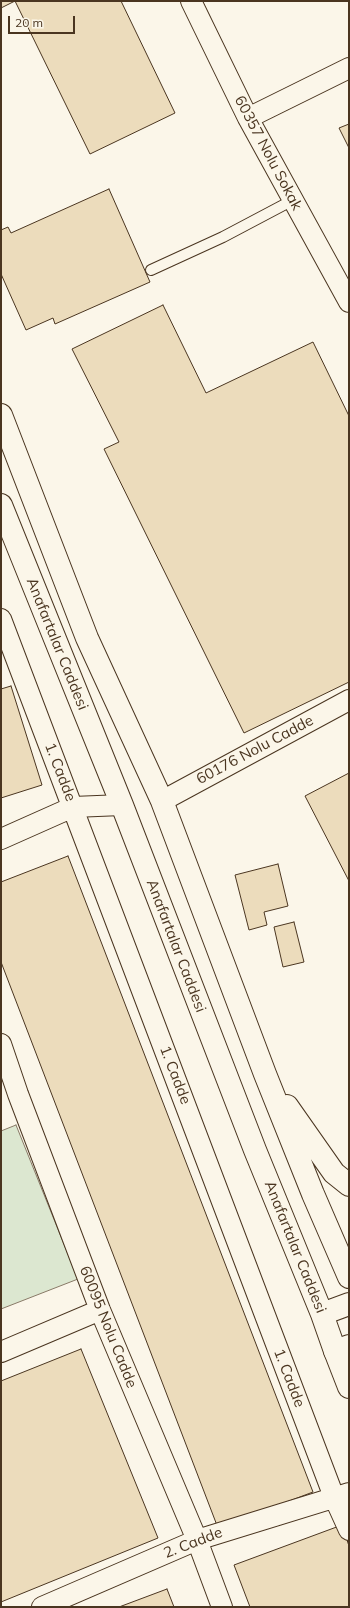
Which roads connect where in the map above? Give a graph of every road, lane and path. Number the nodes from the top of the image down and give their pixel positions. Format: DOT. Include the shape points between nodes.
graph roads {
  1 [pos="191,1"];
  2 [pos="349,68"];
  3 [pos="248,118"];
  4 [pos="293,200"];
  5 [pos="151,270"];
  6 [pos="349,302"];
  7 [pos="1,415"];
  8 [pos="1,505"];
  9 [pos="1,619"];
  10 [pos="349,700"];
  11 [pos="162,801"];
  12 [pos="122,806"];
  13 [pos="73,807"];
  14 [pos="1,840"];
  15 [pos="1,1044"];
  16 [pos="266,1074"];
  17 [pos="349,1185"];
  18 [pos="349,1277"];
  19 [pos="349,1304"];
  20 [pos="100,1310"];
  21 [pos="322,1314"];
  22 [pos="342,1349"];
  23 [pos="1,1352"];
  24 [pos="349,1387"];
  25 [pos="342,1495"];
  26 [pos="349,1530"];
  27 [pos="197,1540"];
  28 [pos="42,1607"];
  29 [pos="222,1607"];
  1 -- 3 [label="street, 60357 Nolu Sokak"];
  2 -- 3 [label="street"];
  3 -- 4 [label="street, 60357 Nolu Sokak"];
  4 -- 5 [label="lane" via="223,237"];
  4 -- 6 [label="street, 60357 Nolu Sokak"];
  7 -- 11 [label="main road, Anafartalar Caddesi" via="87,638"];
  8 -- 12 [label="main road, Anafartalar Caddesi"];
  9 -- 13 [label="street, 1. Cadde"];
  10 -- 11 [label="street, 60176 Nolu Cadde"];
  11 -- 16 [label="main road, Anafartalar Caddesi"];
  12 -- 13 [label="street"];
  12 -- 21 [label="main road, Anafartalar Caddesi" via="255,1150"];
  13 -- 14 [label="street"];
  13 -- 25 [label="street, 1. Cadde"];
  15 -- 20 [label="street, 60095 Nolu Cadde"];
  16 -- 17 [label="main road" via="334,1173"];
  16 -- 18 [label="main road, Anafartalar Caddesi"];
  19 -- 21 [label="main road"];
  20 -- 23 [label="street"];
  20 -- 27 [label="street, 60095 Nolu Cadde"];
  21 -- 22 [label="main road, Anafartalar Caddesi"];
  22 -- 24 [label="main road, Anafartalar Caddesi"];
  25 -- 26 [label="street, 1. Cadde"];
  25 -- 27 [label="street, 2. Cadde"];
  27 -- 28 [label="street, 2. Cadde"];
  27 -- 29 [label="street, 60095 Nolu Cadde"];
}
